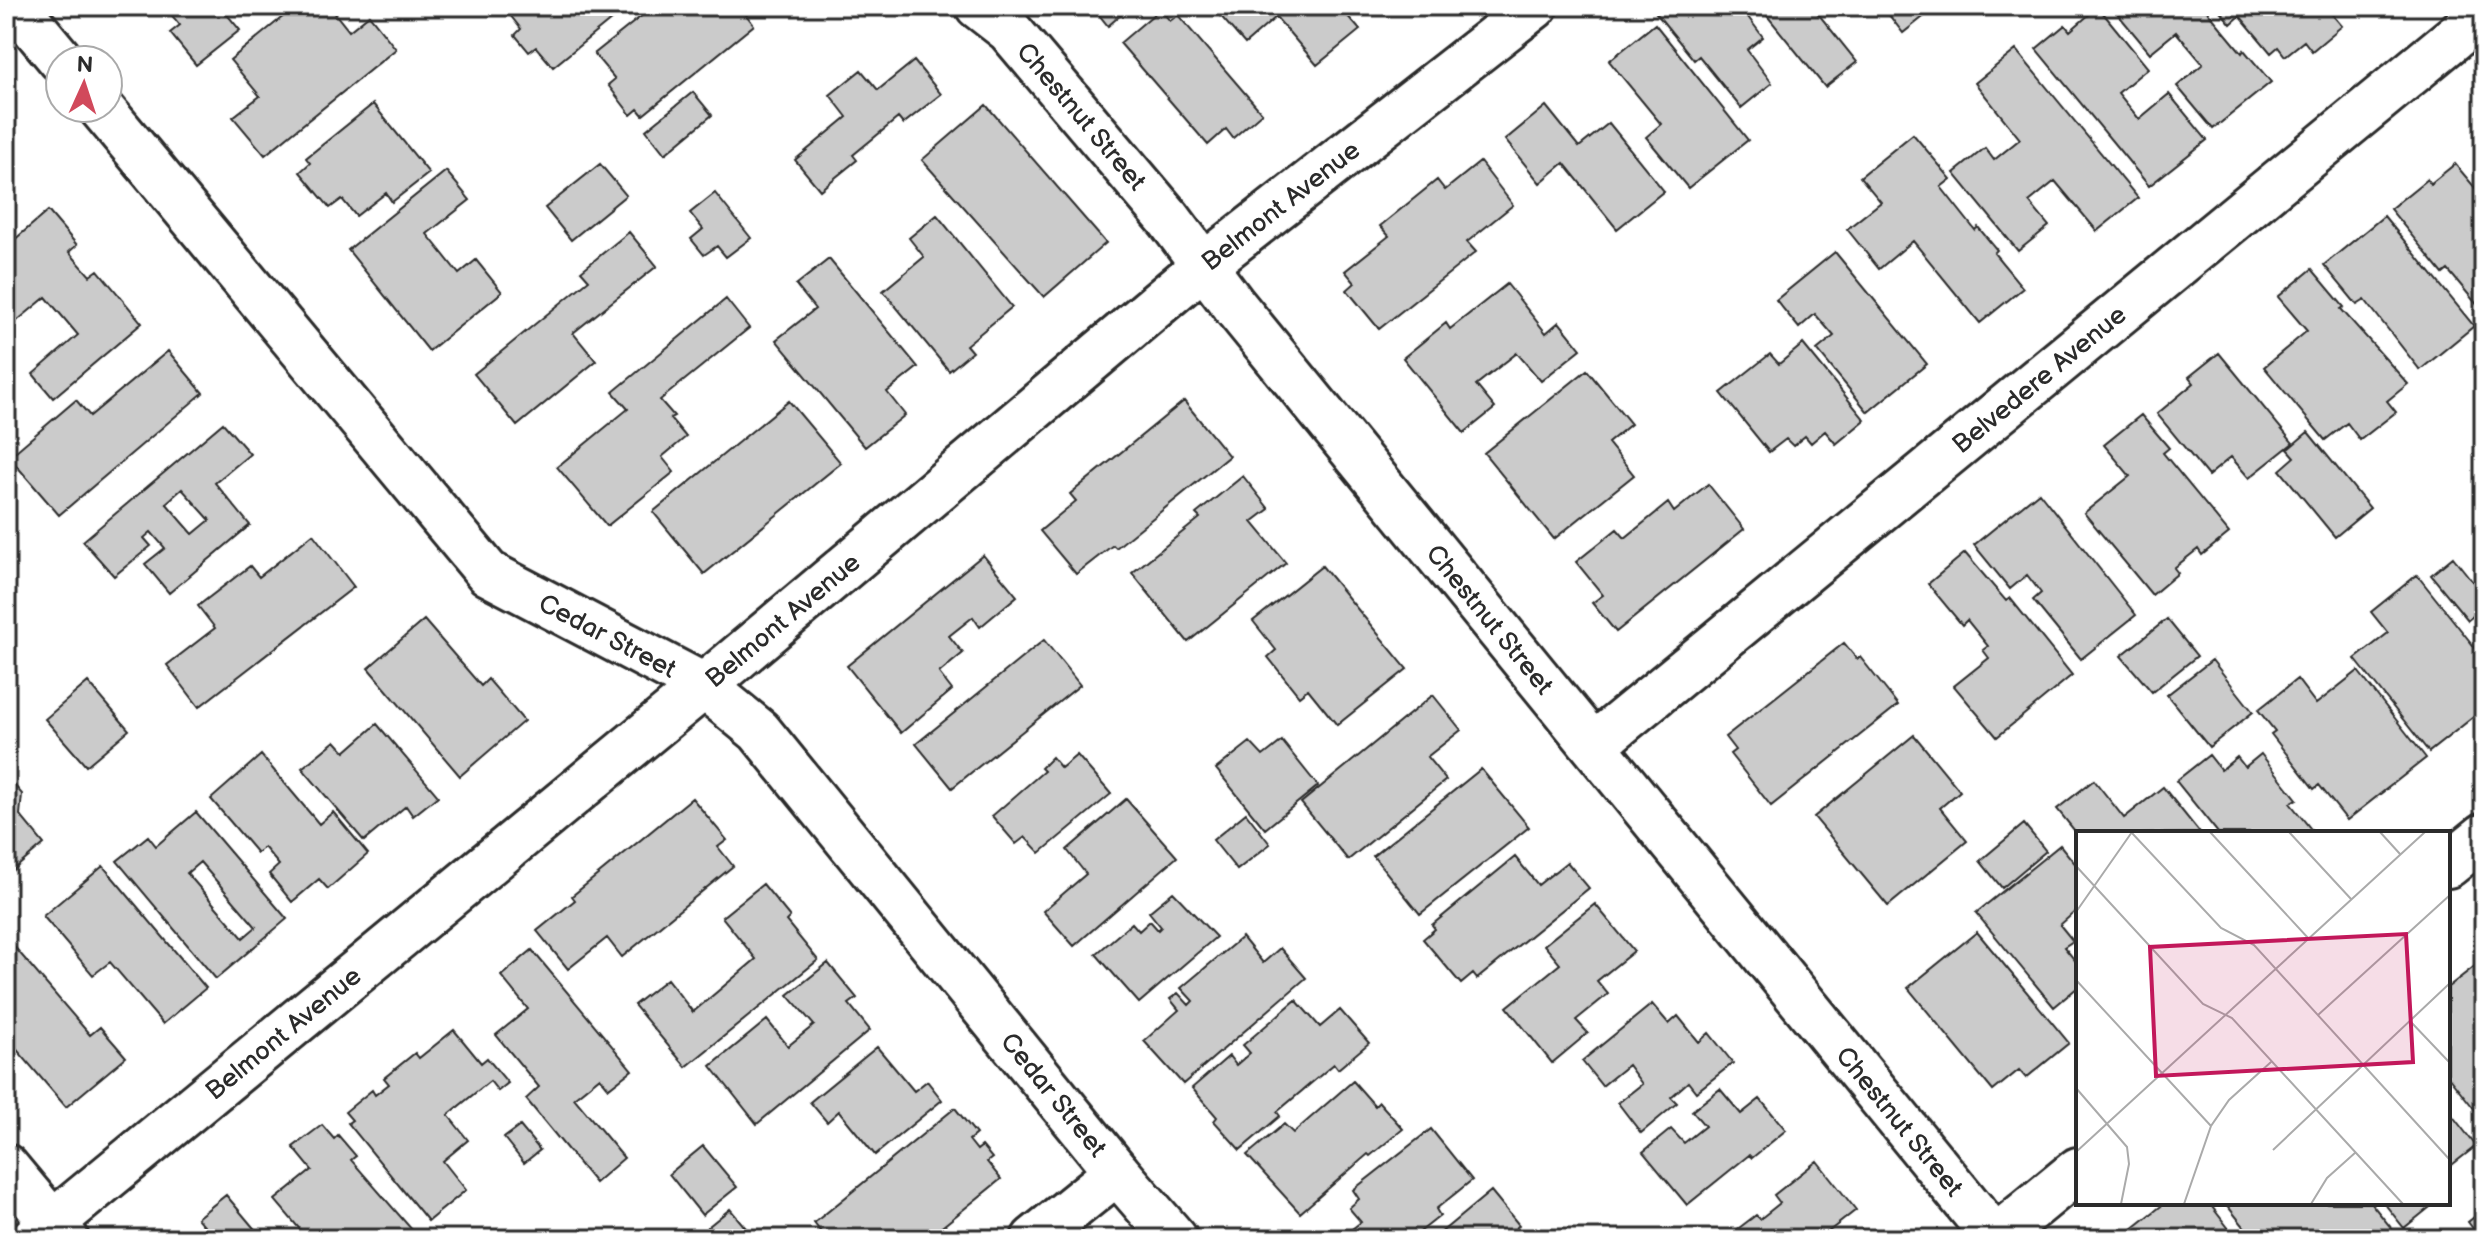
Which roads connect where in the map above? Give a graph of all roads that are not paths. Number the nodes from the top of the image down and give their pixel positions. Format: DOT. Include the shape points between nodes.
graph roads {
  1 [pos="16,6"];
  2 [pos="978,6"];
  3 [pos="1535,6"];
  4 [pos="2484,13"];
  5 [pos="48,44"];
  6 [pos="114,124"];
  7 [pos="1203,266"];
  8 [pos="704,686"];
  9 [pos="1594,745"];
  10 [pos="6,1167"];
  11 [pos="1117,1172"];
  12 [pos="2076,1172"];
  13 [pos="51,1234"];
  14 [pos="1034,1239"];
  15 [pos="1175,1239"];
  16 [pos="1995,1239"];
  1 -- 5 [label="street"];
  2 -- 7 [label="street, Chestnut Street" via="1009,30"];
  3 -- 7 [label="street, Belmont Avenue"];
  4 -- 9 [label="street, Belvedere Avenue"];
  6 -- 8 [label="street, Cedar Street" via="488,573"];
  7 -- 8 [label="street, Belmont Avenue"];
  7 -- 9 [label="street, Chestnut Street"];
  8 -- 11 [label="street, Cedar Street" via="759,731"];
  8 -- 13 [label="street, Belmont Avenue"];
  9 -- 16 [label="street, Chestnut Street"];
  10 -- 13 [label="street"];
  11 -- 14 [label="street"];
  11 -- 15 [label="street, Cedar Street"];
  12 -- 16 [label="street"];
}
